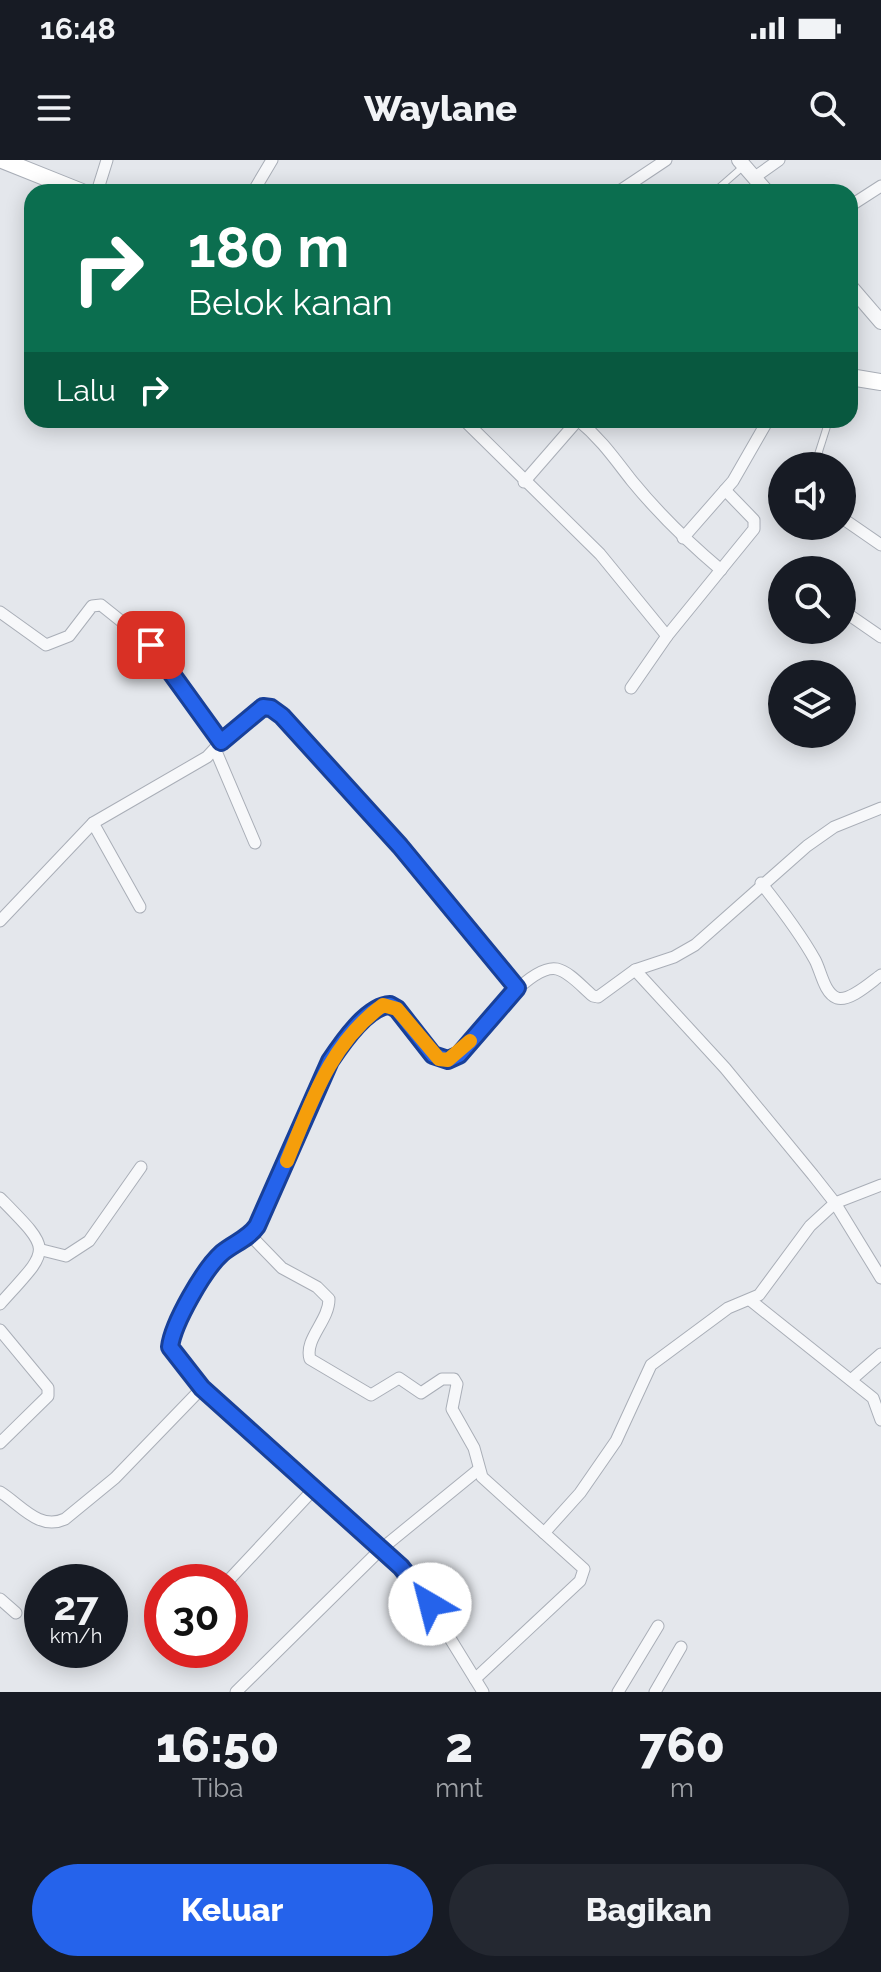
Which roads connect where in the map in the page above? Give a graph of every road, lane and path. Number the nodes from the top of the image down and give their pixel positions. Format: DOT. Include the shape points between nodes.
graph roads {
  1 [pos="2,160"];
  2 [pos="107,160"];
  3 [pos="272,160"];
  4 [pos="666,160"];
  5 [pos="779,160"];
  6 [pos="746,167"];
  7 [pos="62,184"];
  8 [pos="100,184"];
  9 [pos="258,184"];
  10 [pos="630,184"];
  11 [pos="724,184"];
  12 [pos="760,184"];
  13 [pos="881,186"];
  14 [pos="858,201"];
  15 [pos="858,295"];
  16 [pos="881,322"];
  17 [pos="858,378"];
  18 [pos="881,382"];
  19 [pos="472,428"];
  20 [pos="571,428"];
  21 [pos="587,428"];
  22 [pos="763,428"];
  23 [pos="826,428"];
  24 [pos="819,452"];
  25 [pos="524,482"];
  26 [pos="725,490"];
  27 [pos="856,528"];
  28 [pos="683,538"];
  29 [pos="881,545"];
  30 [pos="721,570"];
  31 [pos="0,612"];
  32 [pos="856,620"];
  33 [pos="667,636"];
  34 [pos="881,637"];
  35 [pos="631,688"];
  36 [pos="218,745"];
  37 [pos="881,808"];
  38 [pos="93,823"];
  39 [pos="255,843"];
  40 [pos="761,883"];
  41 [pos="140,907"];
  42 [pos="0,921"];
  43 [pos="635,970"];
  44 [pos="881,975"];
  45 [pos="517,988"];
  46 [pos="141,1167"];
  47 [pos="881,1185"];
  48 [pos="0,1198"];
  49 [pos="835,1203"];
  50 [pos="250,1235"];
  51 [pos="42,1250"];
  52 [pos="881,1278"];
  53 [pos="750,1300"];
  54 [pos="0,1304"];
  55 [pos="0,1330"];
  56 [pos="881,1354"];
  57 [pos="851,1380"];
  58 [pos="202,1388"];
  59 [pos="881,1420"];
  60 [pos="0,1443"];
  61 [pos="478,1470"];
  62 [pos="313,1490"];
  63 [pos="0,1492"];
  64 [pos="544,1533"];
  65 [pos="380,1550"];
  66 [pos="244,1564"];
  67 [pos="0,1599"];
  68 [pos="16,1613"];
  69 [pos="658,1626"];
  70 [pos="681,1647"];
  71 [pos="475,1679"];
  72 [pos="236,1692"];
  73 [pos="483,1692"];
  74 [pos="618,1692"];
  75 [pos="655,1692"];
  1 -- 7 [label="main road"];
  2 -- 8 [label="street"];
  3 -- 9 [label="street"];
  4 -- 10 [label="street"];
  5 -- 6 [label="street"];
  6 -- 11 [label="lane"];
  6 -- 12 [label="street"];
  13 -- 14 [label="street"];
  15 -- 16 [label="street"];
  17 -- 18 [label="main road"];
  19 -- 25 [label="street"];
  20 -- 25 [label="street"];
  21 -- 28 [label="street" via="613,451"];
  22 -- 26 [label="street"];
  23 -- 24 [label="lane"];
  25 -- 33 [label="street" via="600,554"];
  26 -- 28 [label="street"];
  26 -- 30 [label="street" via="754,529"];
  27 -- 29 [label="street"];
  28 -- 30 [label="street"];
  30 -- 33 [label="street"];
  31 -- 36 [label="street" via="46,645 60,642 86,611 101,605 151,645"];
  32 -- 34 [label="street"];
  33 -- 35 [label="street"];
  36 -- 38 [label="street" via="154,790"];
  36 -- 39 [label="street"];
  36 -- 45 [label="street" via="263,707 282,716 400,846"];
  37 -- 40 [label="street" via="834,827"];
  38 -- 41 [label="street"];
  38 -- 42 [label="street"];
  40 -- 43 [label="street" via="695,945"];
  40 -- 44 [label="street" via="837,998 846,998"];
  43 -- 45 [label="street" via="598,997 554,968"];
  43 -- 49 [label="street" via="725,1068"];
  45 -- 50 [label="street" via="459,1055 448,1060 433,1055 397,1009 383,1005 342,1043"];
  46 -- 51 [label="street" via="89,1241 66,1256"];
  47 -- 49 [label="street"];
  48 -- 51 [label="street" via="38,1237"];
  49 -- 52 [label="street"];
  49 -- 53 [label="street"];
  50 -- 58 [label="street" via="215,1260 173,1331 173,1355"];
  50 -- 61 [label="street" via="282,1268 329,1299 308,1349 313,1362 371,1395 399,1378 421,1393 442,1379 454,1379 452,1409 474,1448"];
  51 -- 54 [label="street" via="38,1262"];
  53 -- 57 [label="street"];
  53 -- 64 [label="street" via="728,1308 651,1365 616,1441"];
  55 -- 60 [label="street" via="48,1388 48,1396"];
  56 -- 57 [label="street"];
  57 -- 59 [label="street" via="873,1398"];
  58 -- 62 [label="street"];
  58 -- 63 [label="street" via="115,1478 65,1519 43,1522"];
  61 -- 64 [label="street"];
  61 -- 65 [label="street"];
  62 -- 65 [label="street"];
  62 -- 66 [label="street"];
  64 -- 71 [label="street" via="581,1564 584,1574"];
  65 -- 71 [label="street" via="416,1583"];
  65 -- 72 [label="street"];
  67 -- 68 [label="street"];
  69 -- 74 [label="street"];
  70 -- 75 [label="street"];
  71 -- 73 [label="street"];
}
